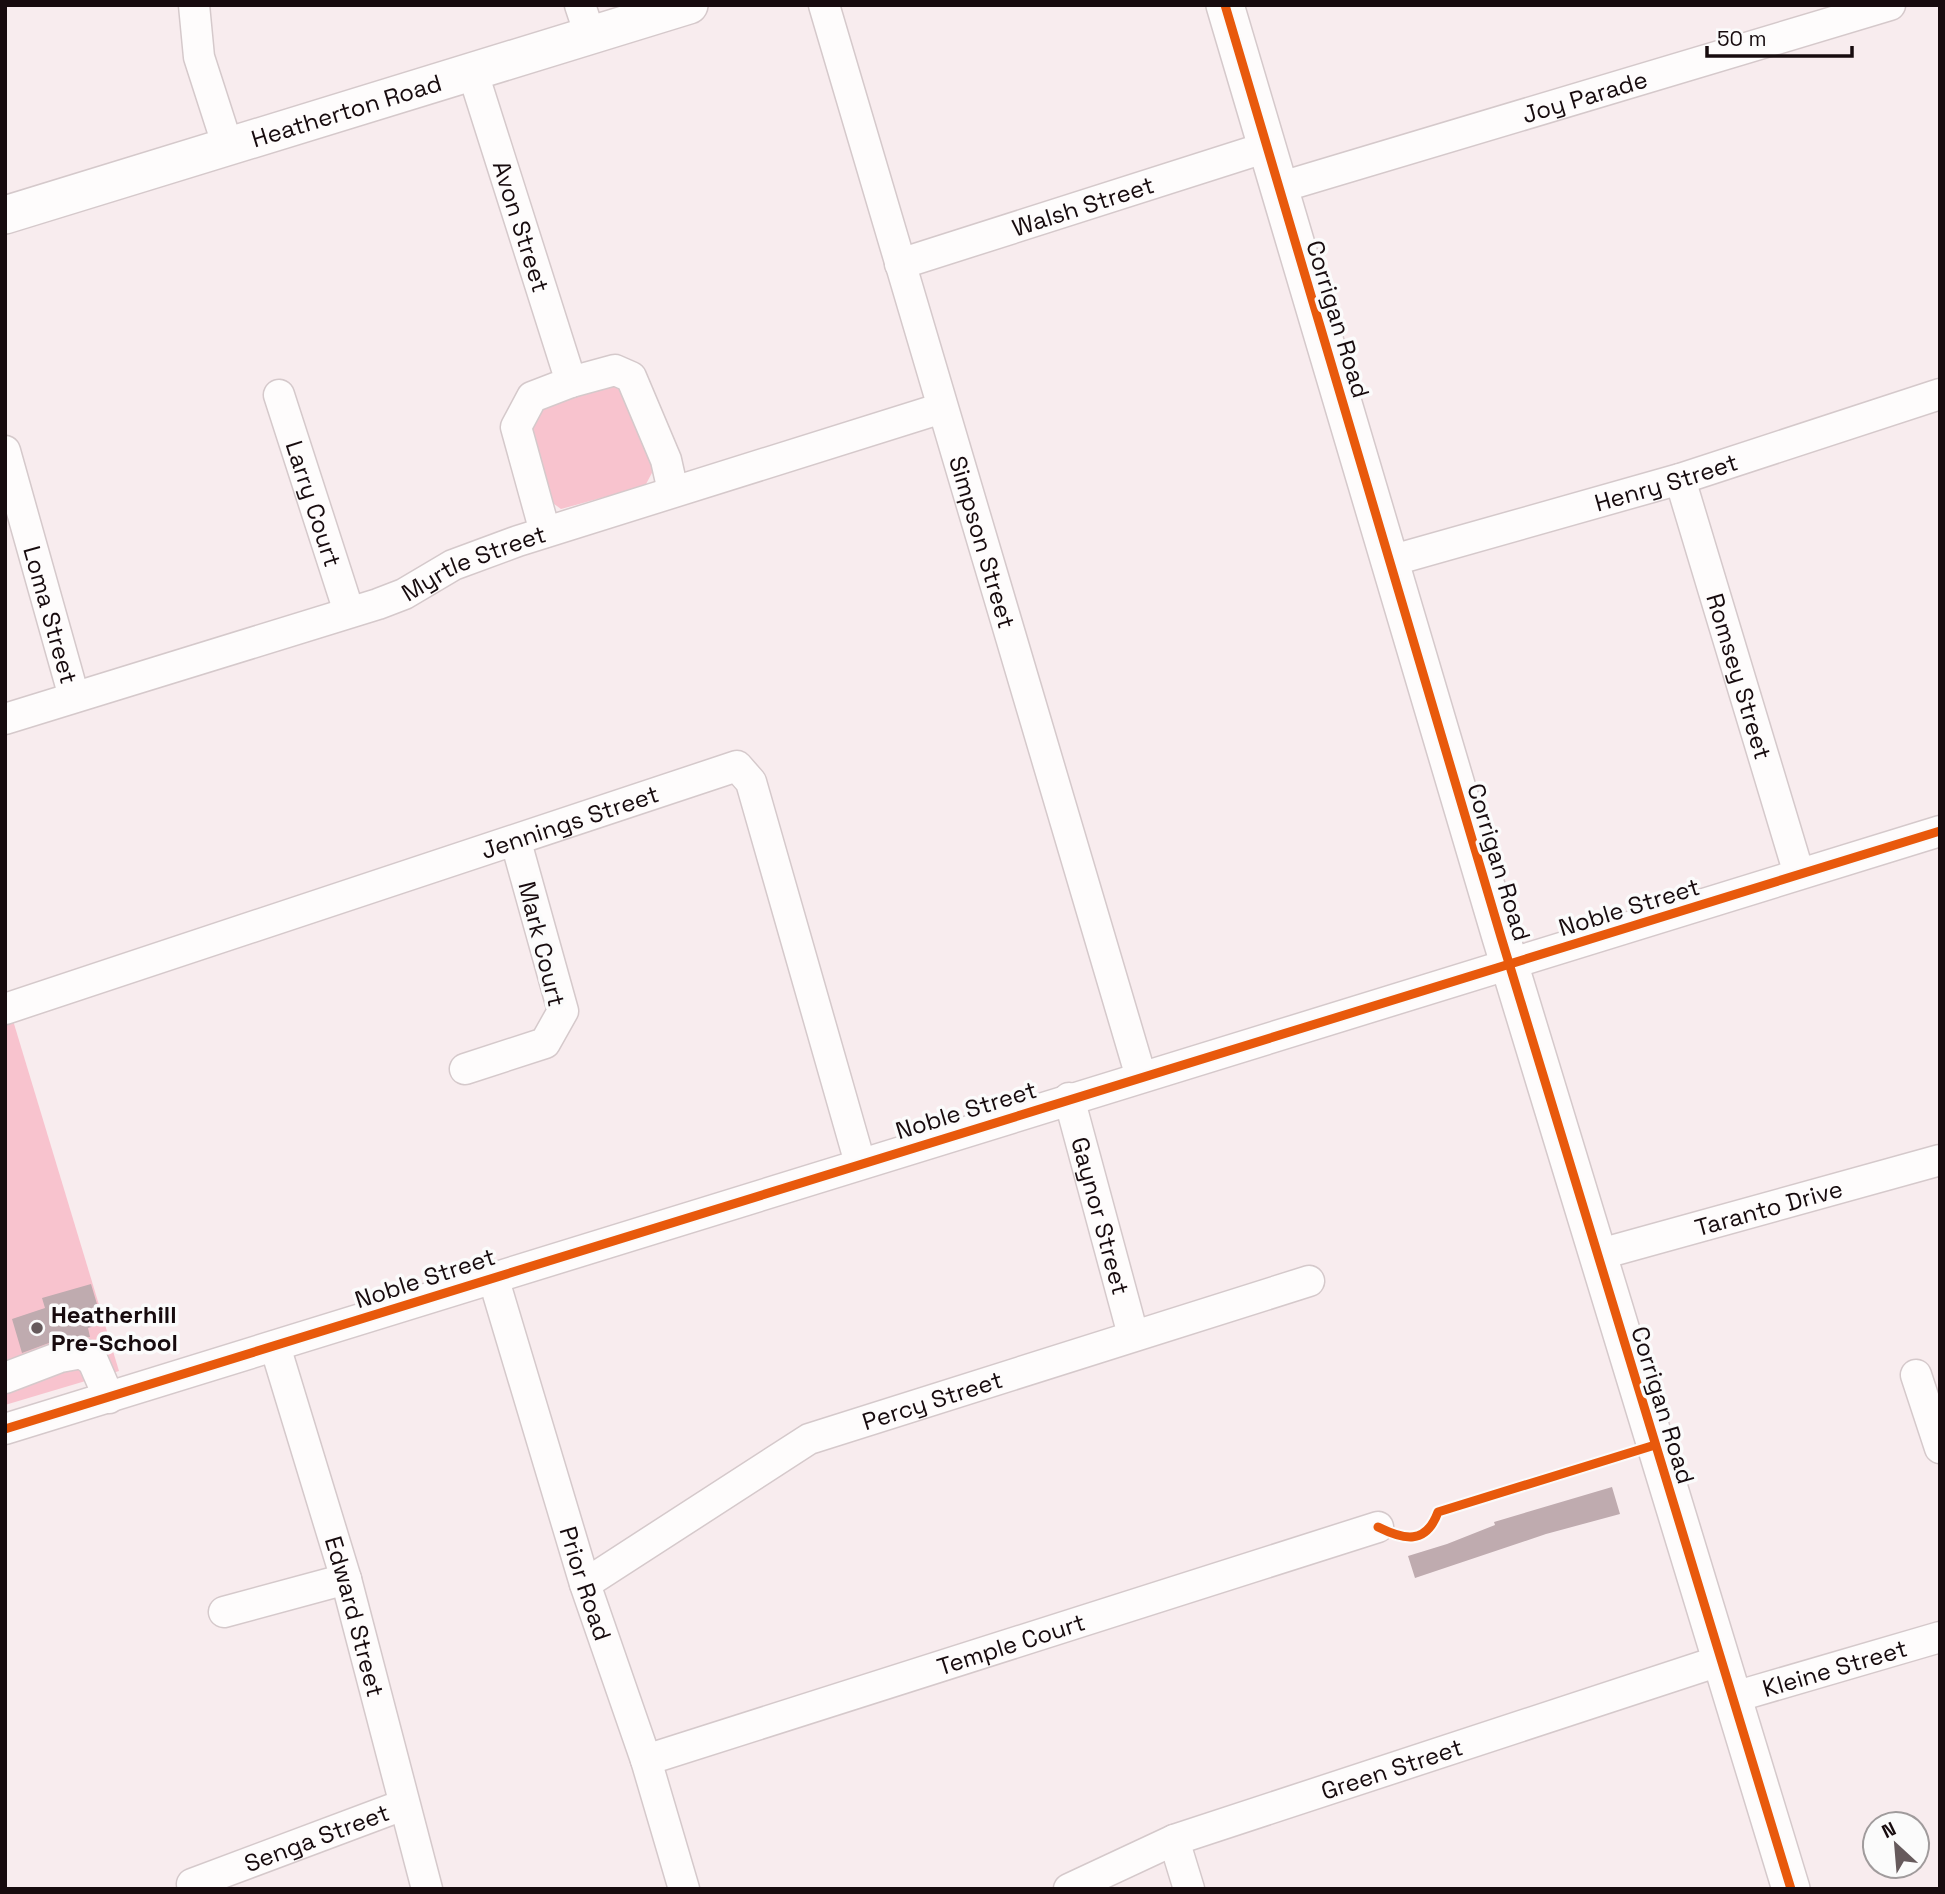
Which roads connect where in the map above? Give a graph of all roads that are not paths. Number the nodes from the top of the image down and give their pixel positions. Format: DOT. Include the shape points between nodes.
graph roads {
  1 [pos="194,5"];
  2 [pos="689,5"];
  3 [pos="824,5"];
  4 [pos="1226,5"];
  5 [pos="1890,5"];
  6 [pos="585,20"];
  7 [pos="472,70"];
  8 [pos="228,147"];
  9 [pos="1267,147"];
  10 [pos="1278,188"];
  11 [pos="5,215"];
  12 [pos="900,264"];
  13 [pos="571,382"];
  14 [pos="1940,394"];
  15 [pos="279,395"];
  16 [pos="942,408"];
  17 [pos="5,451"];
  18 [pos="1680,479"];
  19 [pos="673,491"];
  20 [pos="545,532"];
  21 [pos="1390,561"];
  22 [pos="349,612"];
  23 [pos="74,697"];
  24 [pos="5,719"];
  25 [pos="1940,831"];
  26 [pos="516,842"];
  27 [pos="1799,874"];
  28 [pos="1510,964"];
  29 [pos="5,1009"];
  30 [pos="465,1069"];
  31 [pos="1142,1077"];
  32 [pos="1069,1098"];
  33 [pos="1940,1160"];
  34 [pos="860,1163"];
  35 [pos="1597,1255"];
  36 [pos="493,1277"];
  37 [pos="1309,1281"];
  38 [pos="1133,1335"];
  39 [pos="275,1346"];
  40 [pos="1916,1375"];
  41 [pos="5,1378"];
  42 [pos="108,1398"];
  43 [pos="6,1427"];
  44 [pos="1940,1448"];
  45 [pos="1378,1527"];
  46 [pos="346,1579"];
  47 [pos="585,1584"];
  48 [pos="223,1612"];
  49 [pos="1940,1637"];
  50 [pos="1719,1661"];
  51 [pos="1731,1698"];
  52 [pos="646,1760"];
  53 [pos="403,1805"];
  54 [pos="1174,1840"];
  55 [pos="191,1884"];
  56 [pos="427,1889"];
  57 [pos="684,1889"];
  58 [pos="1069,1889"];
  59 [pos="1189,1889"];
  60 [pos="1791,1889"];
  1 -- 8 [label="street" via="199,57"];
  2 -- 6 [label="main road, Heatherton Road"];
  3 -- 12 [label="street, Simpson Street"];
  4 -- 9 [label="main road, Corrigan Road"];
  5 -- 10 [label="street, Joy Parade"];
  6 -- 7 [label="main road, Heatherton Road"];
  7 -- 8 [label="main road, Heatherton Road"];
  7 -- 13 [label="street, Avon Street"];
  8 -- 11 [label="main road, Heatherton Road"];
  9 -- 10 [label="main road, Corrigan Road"];
  9 -- 12 [label="street, Walsh Street"];
  10 -- 21 [label="main road, Corrigan Road"];
  12 -- 16 [label="street, Simpson Street"];
  13 -- 19 [label="street" via="615,370 631,377 666,460"];
  13 -- 20 [label="street" via="532,397 516,427"];
  14 -- 18 [label="street, Henry Street"];
  15 -- 22 [label="street, Larry Court"];
  16 -- 19 [label="street, Myrtle Street"];
  16 -- 31 [label="street, Simpson Street"];
  17 -- 23 [label="street, Loma Street"];
  18 -- 21 [label="street, Henry Street"];
  18 -- 27 [label="street, Romsey Street"];
  19 -- 20 [label="street, Myrtle Street"];
  20 -- 22 [label="street, Myrtle Street" via="453,565 404,594"];
  21 -- 28 [label="main road, Corrigan Road"];
  22 -- 23 [label="street, Myrtle Street"];
  23 -- 24 [label="street, Myrtle Street"];
  25 -- 27 [label="street, Noble Street"];
  26 -- 29 [label="street, Jennings Street"];
  26 -- 30 [label="street, Mark Court" via="563,1011 545,1043"];
  26 -- 34 [label="street, Jennings Street" via="737,766 751,782"];
  27 -- 28 [label="street, Noble Street"];
  28 -- 31 [label="street, Noble Street"];
  28 -- 35 [label="main road, Corrigan Road"];
  31 -- 32 [label="street, Noble Street"];
  32 -- 34 [label="street, Noble Street"];
  32 -- 38 [label="street, Gaynor Street"];
  33 -- 35 [label="street, Taranto Drive"];
  34 -- 36 [label="street, Noble Street"];
  35 -- 50 [label="main road, Corrigan Road"];
  36 -- 39 [label="street, Noble Street"];
  36 -- 47 [label="street, Prior Road"];
  37 -- 38 [label="street, Percy Street"];
  38 -- 47 [label="street, Percy Street" via="809,1439"];
  39 -- 42 [label="street, Noble Street"];
  39 -- 46 [label="street, Edward Street"];
  40 -- 44 [label="street"];
  41 -- 42 [label="street" via="82,1353 93,1361"];
  42 -- 43 [label="street, Noble Street"];
  45 -- 52 [label="street, Temple Court"];
  46 -- 48 [label="street"];
  46 -- 53 [label="street, Edward Street"];
  47 -- 52 [label="street, Prior Road"];
  49 -- 51 [label="street, Kleine Street"];
  50 -- 51 [label="main road, Corrigan Road"];
  50 -- 54 [label="street, Green Street"];
  51 -- 60 [label="main road, Corrigan Road"];
  52 -- 57 [label="street, Prior Road"];
  53 -- 55 [label="street, Senga Street"];
  53 -- 56 [label="street, Edward Street"];
  54 -- 58 [label="street, Green Street"];
  54 -- 59 [label="street"];
}
